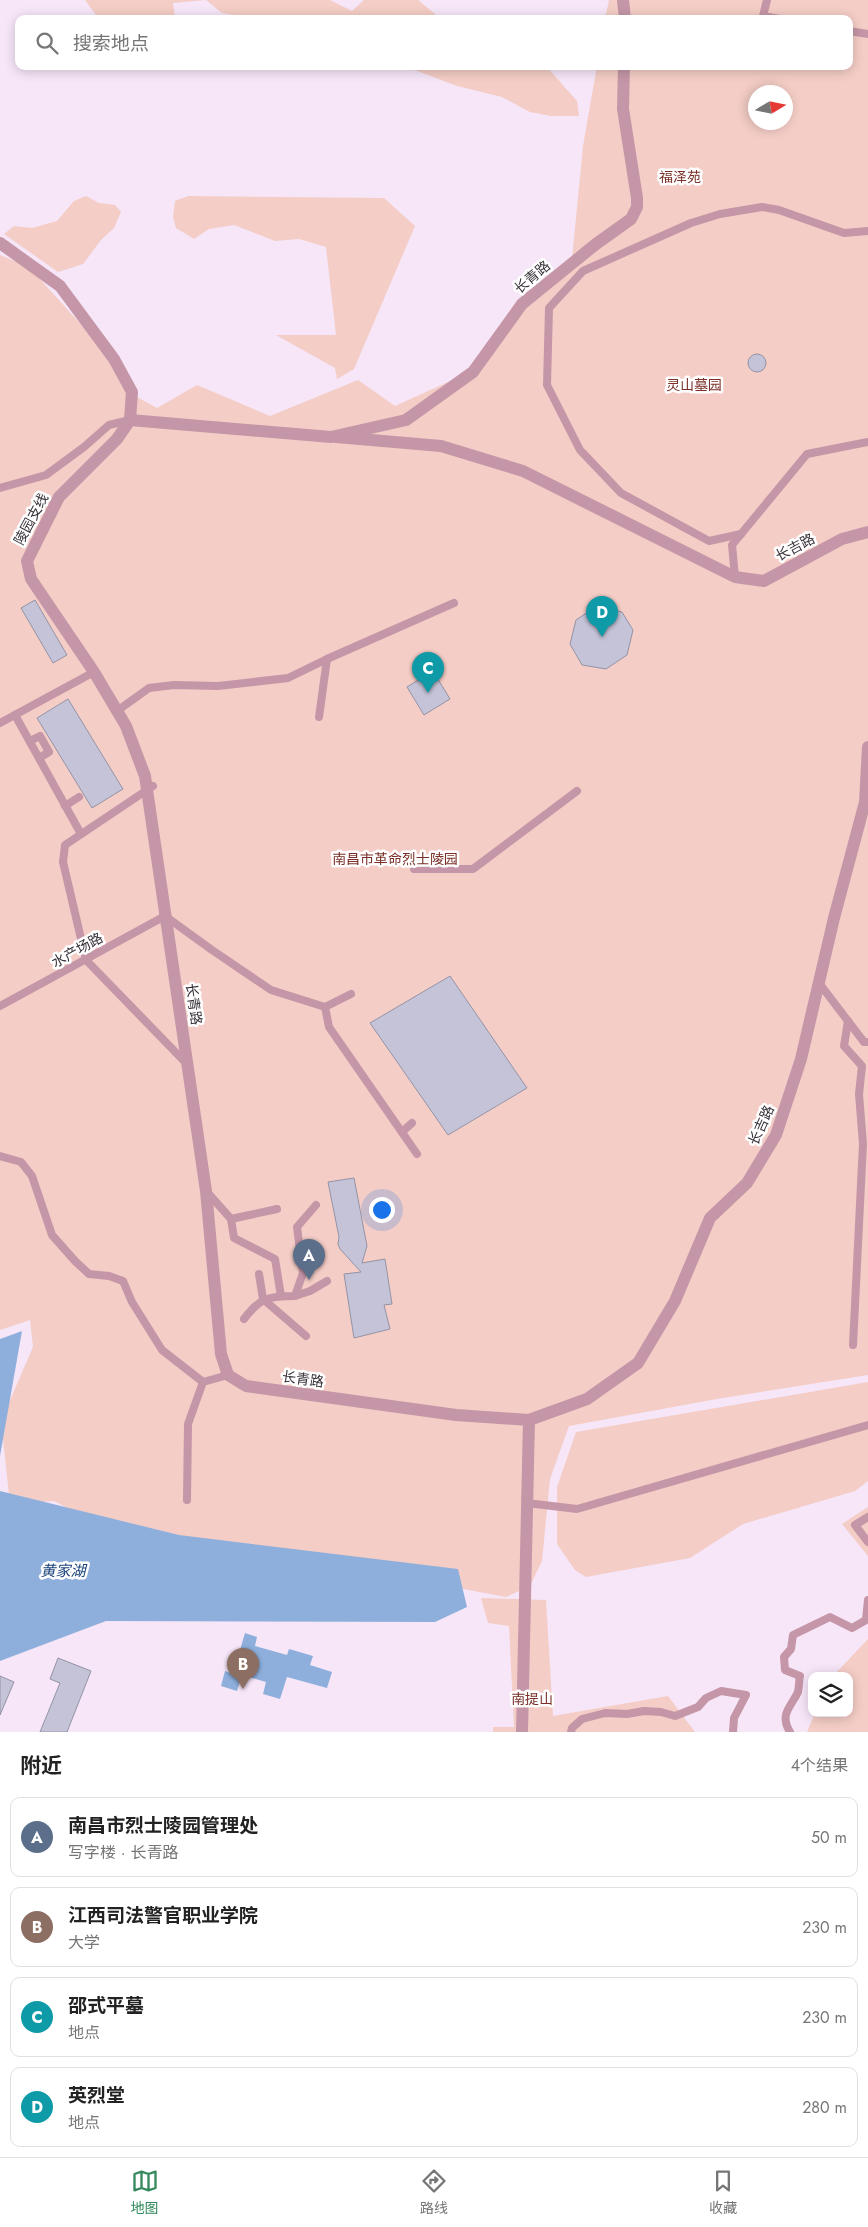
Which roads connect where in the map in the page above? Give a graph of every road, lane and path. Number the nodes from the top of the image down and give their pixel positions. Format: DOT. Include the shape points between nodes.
graph roads {
  1 [pos="623,0"];
  2 [pos="767,0"];
  3 [pos="625,15"];
  4 [pos="763,15"];
  5 [pos="853,32"];
  6 [pos="868,34"];
  7 [pos="624,70"];
  8 [pos="868,231"];
  9 [pos="0,243"];
  10 [pos="130,420"];
  11 [pos="331,437"];
  12 [pos="868,442"];
  13 [pos="0,488"];
  14 [pos="868,532"];
  15 [pos="741,534"];
  16 [pos="735,578"];
  17 [pos="454,603"];
  18 [pos="327,659"];
  19 [pos="94,672"];
  20 [pos="117,710"];
  21 [pos="15,715"];
  22 [pos="319,717"];
  23 [pos="0,723"];
  24 [pos="30,741"];
  25 [pos="868,747"];
  26 [pos="39,758"];
  27 [pos="150,788"];
  28 [pos="577,791"];
  29 [pos="79,797"];
  30 [pos="866,799"];
  31 [pos="66,806"];
  32 [pos="81,834"];
  33 [pos="414,869"];
  34 [pos="165,916"];
  35 [pos="86,960"];
  36 [pos="819,983"];
  37 [pos="351,994"];
  38 [pos="0,1006"];
  39 [pos="325,1007"];
  40 [pos="848,1021"];
  41 [pos="868,1042"];
  42 [pos="187,1064"];
  43 [pos="412,1123"];
  44 [pos="402,1132"];
  45 [pos="417,1154"];
  46 [pos="0,1156"];
  47 [pos="206,1191"];
  48 [pos="316,1205"];
  49 [pos="277,1209"];
  50 [pos="231,1219"];
  51 [pos="259,1274"];
  52 [pos="327,1281"];
  53 [pos="281,1296"];
  54 [pos="294,1296"];
  55 [pos="263,1299"];
  56 [pos="244,1319"];
  57 [pos="306,1336"];
  58 [pos="852,1345"];
  59 [pos="228,1375"];
  60 [pos="203,1382"];
  61 [pos="529,1420"];
  62 [pos="868,1425"];
  63 [pos="187,1500"];
  64 [pos="527,1503"];
  65 [pos="868,1517"];
  66 [pos="868,1542"];
  67 [pos="868,1600"];
  68 [pos="522,1732"];
  69 [pos="571,1732"];
  70 [pos="733,1732"];
  71 [pos="790,1732"];
  1 -- 3 [label="street"];
  2 -- 4 [label="lane"];
  5 -- 6 [label="lane"];
  7 -- 11 [label="street, 长青路" via="623,108 637,198 631,219 522,304 473,372 406,420"];
  8 -- 15 [label="lane" via="844,233 762,207 720,214 691,223 583,270 549,308 547,385 580,450 621,493 709,541"];
  9 -- 10 [label="street" via="60,286 114,359 132,392"];
  10 -- 11 [label="street"];
  10 -- 13 [label="lane" via="109,425 46,475"];
  10 -- 19 [label="street, 陵园支线" via="117,439 59,497 27,561 31,579"];
  11 -- 16 [label="street" via="441,446 523,471"];
  12 -- 15 [label="lane" via="807,454"];
  14 -- 16 [label="street, 长吉路" via="842,539 764,581"];
  15 -- 16 [label="lane" via="732,545"];
  17 -- 18 [label="lane"];
  18 -- 20 [label="lane" via="288,678 218,686 149,688"];
  18 -- 22 [label="lane"];
  19 -- 20 [label="street, 陵园支线"];
  19 -- 21 [label="lane" via="50,701"];
  20 -- 27 [label="street, 陵园支线"];
  21 -- 23 [label="lane"];
  21 -- 24 [label="lane"];
  24 -- 26 [label="lane"];
  24 -- 26 [label="lane" via="40,736 49,752"];
  25 -- 30 [label="street, 长吉路"];
  26 -- 31 [label="lane"];
  27 -- 32 [label="lane" via="112,808"];
  27 -- 34 [label="street, 陵园支线"];
  28 -- 33 [label="lane" via="473,869"];
  29 -- 31 [label="lane"];
  30 -- 36 [label="street, 长吉路"];
  31 -- 32 [label="lane"];
  32 -- 35 [label="lane" via="65,845 64,862"];
  34 -- 35 [label="lane, 水产场路"];
  34 -- 39 [label="lane" via="271,990"];
  34 -- 42 [label="street, 长青路"];
  35 -- 38 [label="lane, 水产场路"];
  35 -- 42 [label="lane"];
  36 -- 40 [label="lane"];
  36 -- 61 [label="street, 长吉路" via="801,1059 776,1135 747,1184 710,1218 675,1302 638,1363 587,1399"];
  37 -- 39 [label="lane"];
  39 -- 44 [label="lane" via="329,1028"];
  40 -- 41 [label="lane" via="864,1042"];
  40 -- 58 [label="lane" via="844,1046 862,1066 859,1094 863,1144"];
  42 -- 47 [label="street, 长青路"];
  43 -- 44 [label="lane"];
  44 -- 45 [label="lane"];
  46 -- 60 [label="lane" via="21,1162 32,1176 52,1236 89,1274 123,1281 162,1350"];
  47 -- 50 [label="lane"];
  47 -- 59 [label="street, 长青路" via="221,1354"];
  48 -- 54 [label="lane" via="297,1227 303,1272"];
  49 -- 50 [label="lane"];
  50 -- 53 [label="lane" via="234,1238 275,1259"];
  51 -- 55 [label="lane"];
  52 -- 54 [label="lane"];
  53 -- 54 [label="lane"];
  53 -- 55 [label="lane"];
  55 -- 56 [label="lane"];
  55 -- 57 [label="lane"];
  59 -- 60 [label="lane"];
  59 -- 61 [label="street, 长青路" via="246,1386 456,1415"];
  60 -- 63 [label="lane" via="188,1424"];
  61 -- 64 [label="street"];
  62 -- 64 [label="lane" via="576,1509"];
  64 -- 68 [label="street"];
  65 -- 66 [label="lane" via="855,1526"];
  67 -- 71 [label="lane" via="866,1620 852,1628 830,1617 793,1635 791,1649 784,1658 785,1670 800,1676 798,1691 787,1709 786,1724"];
  69 -- 70 [label="lane" via="582,1719 605,1713 644,1711 675,1716 698,1707 706,1698 721,1691 746,1695 734,1718"];
}
